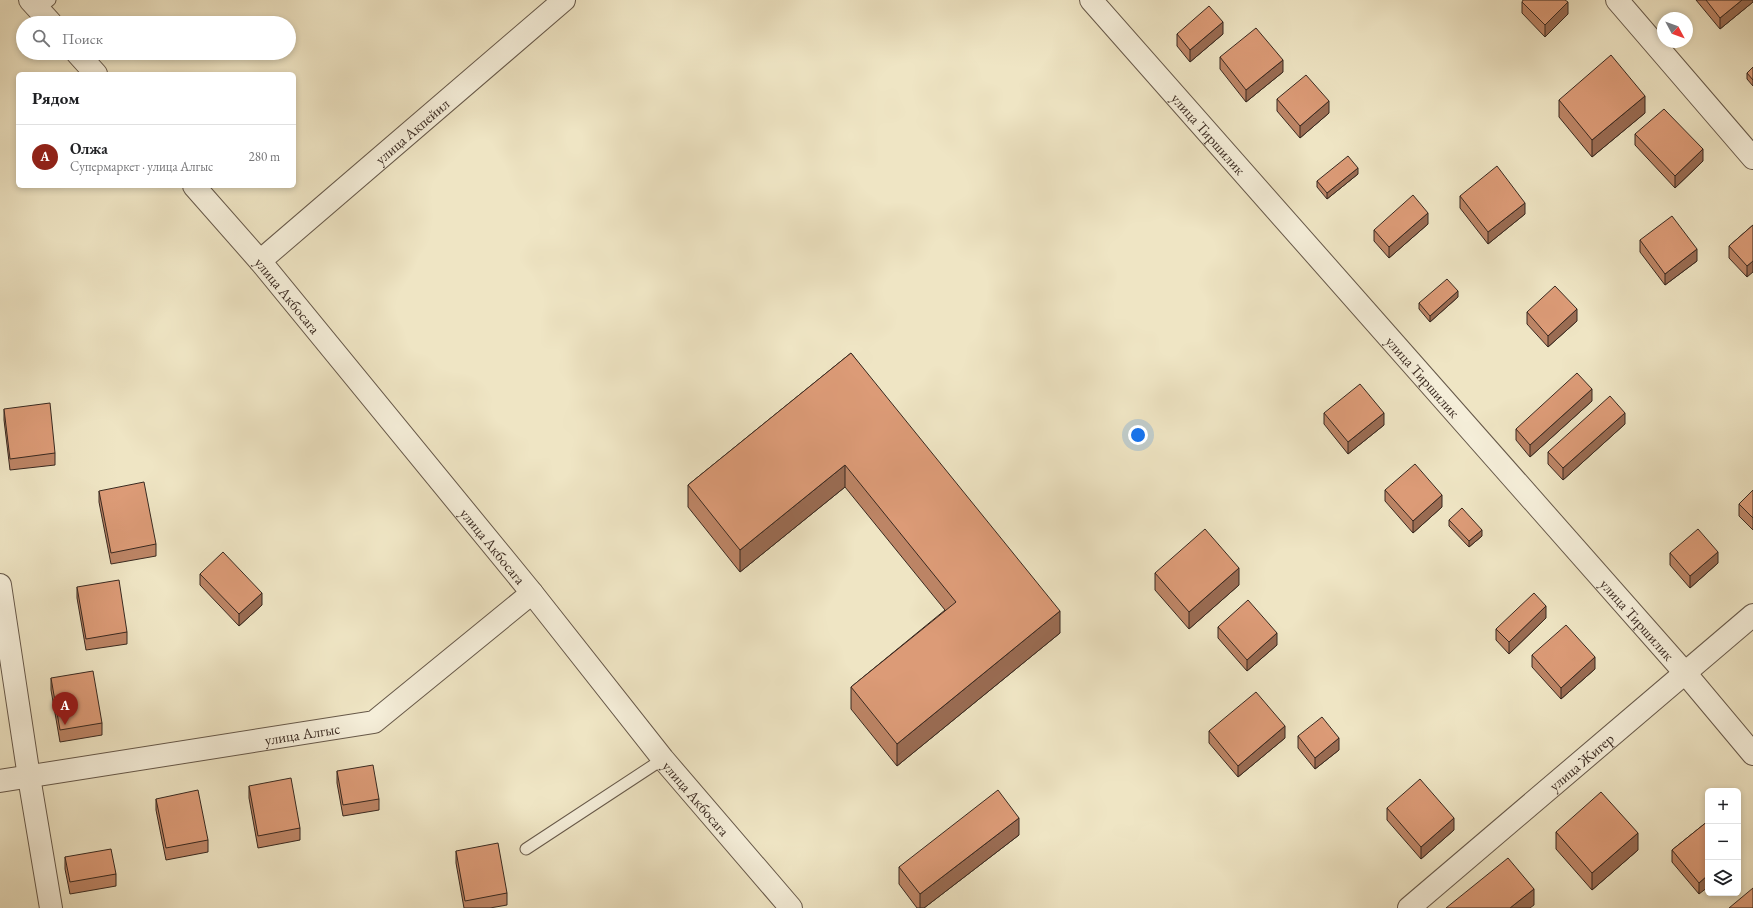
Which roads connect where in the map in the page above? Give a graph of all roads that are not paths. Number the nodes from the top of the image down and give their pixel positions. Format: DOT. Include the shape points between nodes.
graph roads {
  1 [pos="564,0"];
  2 [pos="1091,0"];
  3 [pos="1617,0"];
  4 [pos="83,60"];
  5 [pos="94,72"];
  6 [pos="1753,158"];
  7 [pos="196,188"];
  8 [pos="260,262"];
  9 [pos="0,585"];
  10 [pos="532,593"];
  11 [pos="1753,615"];
  12 [pos="1686,674"];
  13 [pos="1753,754"];
  14 [pos="663,759"];
  15 [pos="29,777"];
  16 [pos="0,781"];
  17 [pos="526,849"];
  18 [pos="786,906"];
  19 [pos="51,908"];
  20 [pos="1409,908"];
  1 -- 8 [label="street, улица Акпейил"];
  2 -- 12 [label="street, улица Тиршилик"];
  3 -- 6 [label="street"];
  4 -- 5 [label="street"];
  7 -- 8 [label="street, улица Акбосага"];
  8 -- 10 [label="street, улица Акбосага"];
  9 -- 15 [label="street"];
  10 -- 14 [label="street, улица Акбосага"];
  10 -- 15 [label="street, улица Алгыс" via="374,722"];
  11 -- 12 [label="street, улица Жигер"];
  12 -- 13 [label="street, улица Тиршилик"];
  12 -- 20 [label="street, улица Жигер"];
  14 -- 17 [label="lane"];
  14 -- 18 [label="street, улица Акбосага"];
  15 -- 16 [label="street, улица Алгыс"];
  15 -- 19 [label="street"];
}
